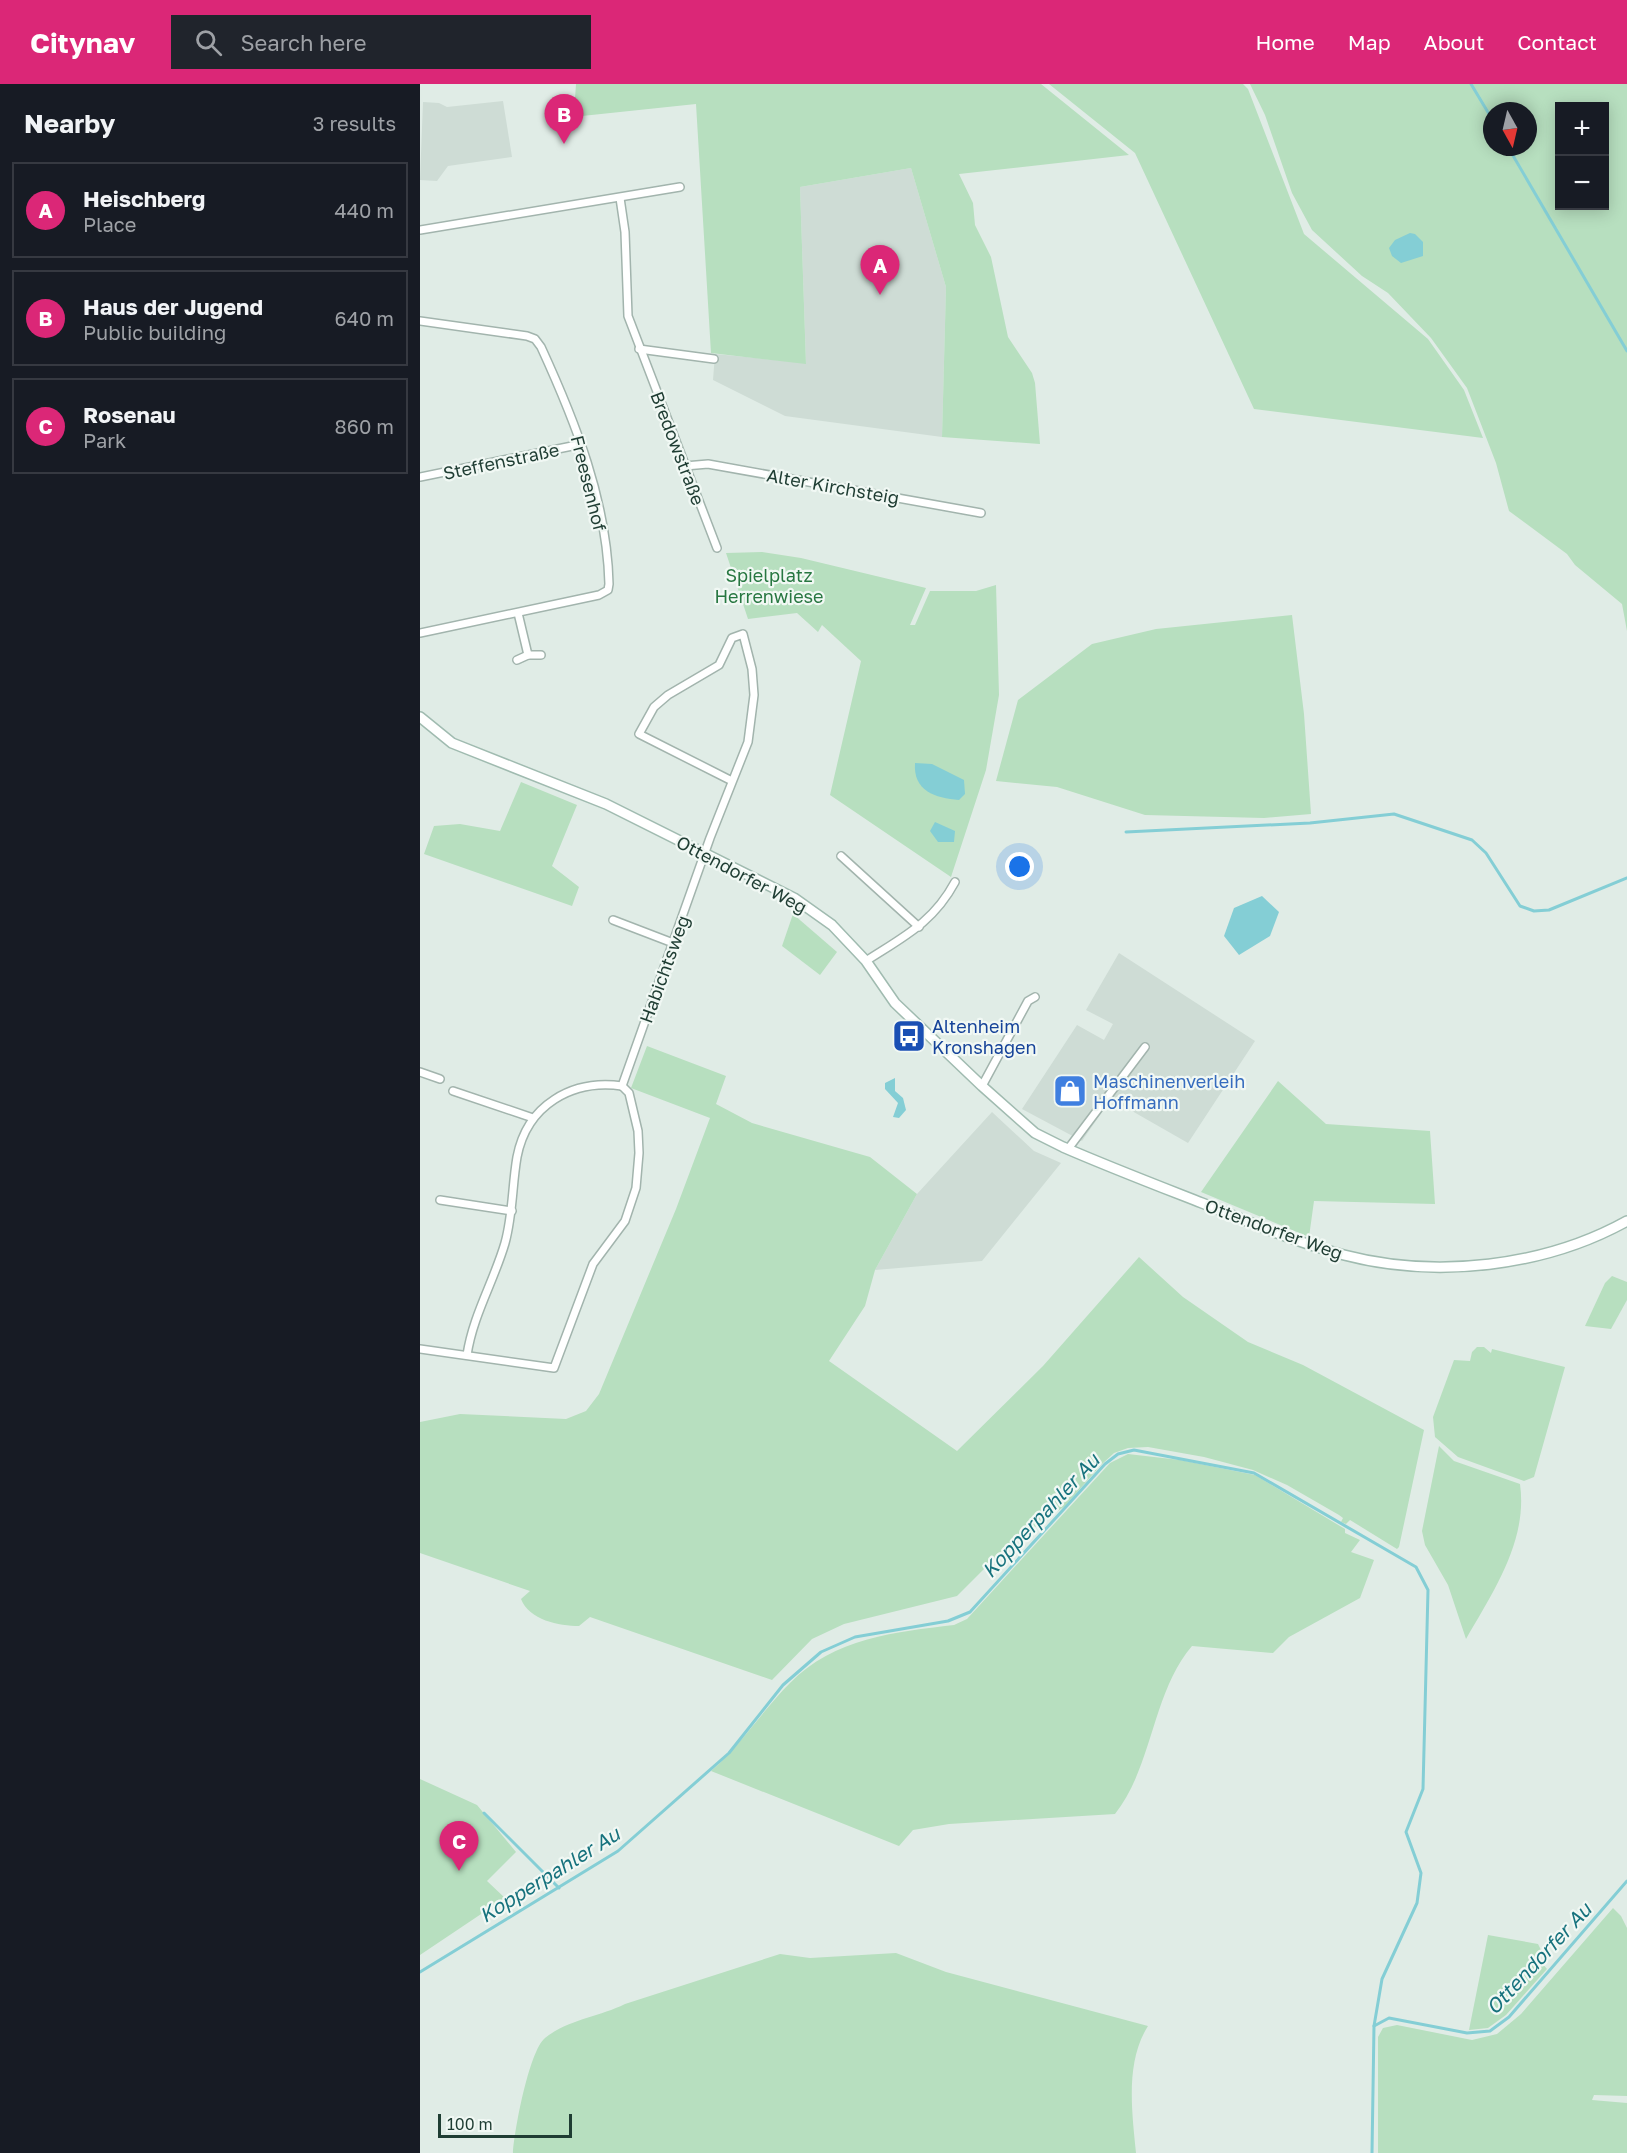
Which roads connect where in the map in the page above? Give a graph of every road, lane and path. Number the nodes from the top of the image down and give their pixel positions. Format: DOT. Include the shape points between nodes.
graph roads {
  1 [pos="680,187"];
  2 [pos="620,198"];
  3 [pos="420,230"];
  4 [pos="420,321"];
  5 [pos="639,349"];
  6 [pos="714,359"];
  7 [pos="582,444"];
  8 [pos="685,466"];
  9 [pos="420,477"];
  10 [pos="981,513"];
  11 [pos="717,548"];
  12 [pos="518,612"];
  13 [pos="420,633"];
  14 [pos="528,655"];
  15 [pos="540,655"];
  16 [pos="517,660"];
  17 [pos="420,717"];
  18 [pos="732,781"];
  19 [pos="705,853"];
  20 [pos="841,856"];
  21 [pos="955,882"];
  22 [pos="613,920"];
  23 [pos="919,927"];
  24 [pos="673,943"];
  25 [pos="866,961"];
  26 [pos="1035,997"];
  27 [pos="1145,1047"];
  28 [pos="420,1072"];
  29 [pos="440,1079"];
  30 [pos="622,1086"];
  31 [pos="982,1086"];
  32 [pos="453,1091"];
  33 [pos="533,1118"];
  34 [pos="1068,1149"];
  35 [pos="440,1200"];
  36 [pos="512,1211"];
  37 [pos="1627,1221"];
  38 [pos="420,1349"];
  39 [pos="467,1355"];
  1 -- 2 [label="street"];
  2 -- 3 [label="street"];
  2 -- 5 [label="street, Bredowstraße" via="626,242 625,299"];
  4 -- 7 [label="street, Freesenhof" via="527,336 541,347"];
  5 -- 6 [label="street"];
  5 -- 8 [label="street, Bredowstraße"];
  7 -- 9 [label="street, Steffenstraße"];
  7 -- 12 [label="street, Freesenhof" via="597,499 608,590 599,596"];
  8 -- 10 [label="street, Alter Kirchsteig" via="708,464"];
  8 -- 11 [label="street, Bredowstraße"];
  12 -- 13 [label="street"];
  12 -- 14 [label="street"];
  14 -- 15 [label="street"];
  14 -- 16 [label="street"];
  17 -- 19 [label="main road, Ottendorfer Weg" via="452,743 606,804"];
  18 -- 18 [label="street, Habichtsweg" via="748,742 753,717 752,669 743,634 732,638 719,665 654,707 639,734"];
  18 -- 19 [label="street, Habichtsweg"];
  19 -- 24 [label="street, Habichtsweg"];
  19 -- 25 [label="main road, Ottendorfer Weg" via="794,898 831,925"];
  20 -- 23 [label="street"];
  21 -- 23 [label="street" via="943,905"];
  22 -- 24 [label="street"];
  23 -- 25 [label="street"];
  24 -- 30 [label="street, Habichtsweg"];
  25 -- 31 [label="main road, Ottendorfer Weg" via="895,1003"];
  26 -- 31 [label="street" via="1028,1002"];
  27 -- 34 [label="street"];
  28 -- 29 [label="street"];
  30 -- 33 [label="street" via="597,1084 573,1089"];
  30 -- 39 [label="street" via="629,1092 638,1131 638,1176 625,1221 593,1264 554,1368"];
  31 -- 34 [label="main road, Ottendorfer Weg" via="1035,1133"];
  32 -- 33 [label="street"];
  33 -- 36 [label="street" via="517,1156"];
  34 -- 37 [label="main road, Ottendorfer Weg" via="1325,1250 1406,1266 1464,1266 1519,1259 1574,1244"];
  35 -- 36 [label="street"];
  36 -- 39 [label="street"];
  38 -- 39 [label="street"];
}
